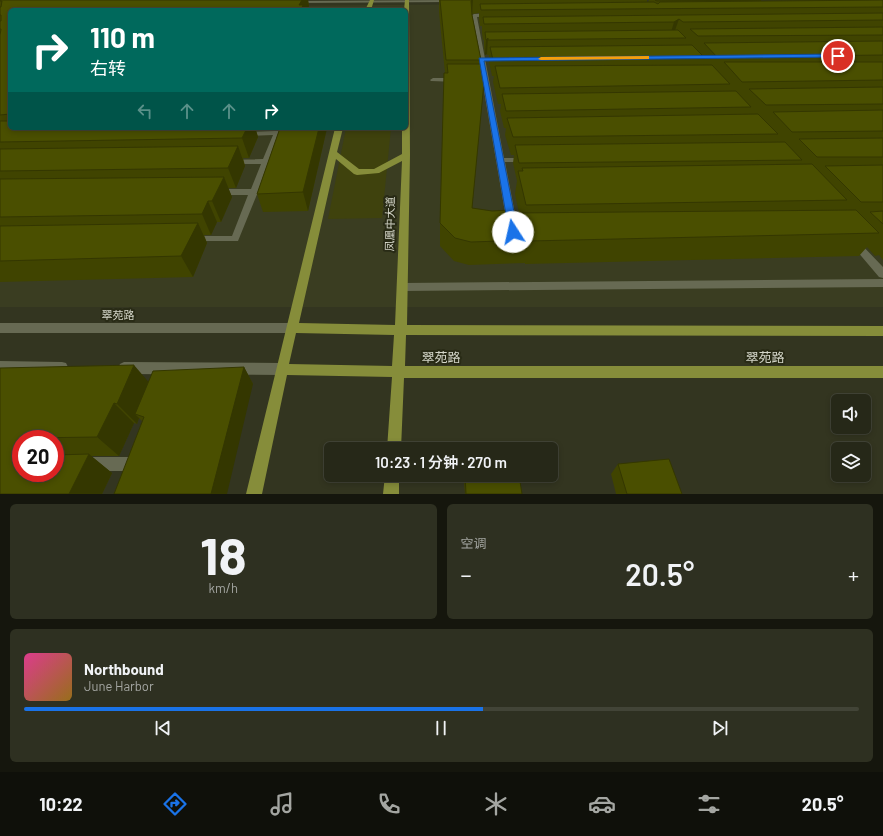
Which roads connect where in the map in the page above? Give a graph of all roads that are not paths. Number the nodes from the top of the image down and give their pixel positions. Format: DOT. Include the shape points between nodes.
graph roads {
  1 [pos="372,1"];
  2 [pos="407,1"];
  3 [pos="461,1"];
  4 [pos="293,2"];
  5 [pos="497,15"];
  6 [pos="476,30"];
  7 [pos="484,30"];
  8 [pos="479,44"];
  9 [pos="487,44"];
  10 [pos="481,59"];
  11 [pos="489,59"];
  12 [pos="477,79"];
  13 [pos="485,79"];
  14 [pos="493,79"];
  15 [pos="433,80"];
  16 [pos="462,80"];
  17 [pos="338,130"];
  18 [pos="406,130"];
  19 [pos="279,131"];
  20 [pos="238,134"];
  21 [pos="333,152"];
  22 [pos="406,155"];
  23 [pos="500,160"];
  24 [pos="532,160"];
  25 [pos="266,161"];
  26 [pos="220,162"];
  27 [pos="206,192"];
  28 [pos="254,192"];
  29 [pos="521,232"];
  30 [pos="847,233"];
  31 [pos="180,240"];
  32 [pos="883,274"];
  33 [pos="883,283"];
  34 [pos="403,287"];
  35 [pos="0,328"];
  36 [pos="292,328"];
  37 [pos="401,330"];
  38 [pos="883,331"];
  39 [pos="0,366"];
  40 [pos="72,367"];
  41 [pos="112,368"];
  42 [pos="167,368"];
  43 [pos="282,369"];
  44 [pos="398,372"];
  45 [pos="883,372"];
  46 [pos="162,383"];
  47 [pos="394,442"];
  48 [pos="135,449"];
  49 [pos="77,465"];
  50 [pos="392,482"];
  51 [pos="254,494"];
  52 [pos="391,494"];
  1 -- 2 [label="street"];
  1 -- 4 [label="street"];
  2 -- 3 [label="street"];
  5 -- 6 [label="street" via="474,16"];
  6 -- 7 [label="street"];
  6 -- 8 [label="street"];
  8 -- 9 [label="street"];
  8 -- 10 [label="street"];
  10 -- 11 [label="street"];
  10 -- 13 [label="street"];
  12 -- 13 [label="street"];
  13 -- 14 [label="street"];
  13 -- 23 [label="street" via="499,132"];
  15 -- 16 [label="street"];
  17 -- 21 [label="main road"];
  18 -- 22 [label="main road, 凤凰中大道"];
  19 -- 20 [label="street"];
  19 -- 25 [label="street"];
  21 -- 22 [label="main road" via="357,172 376,171"];
  21 -- 36 [label="main road"];
  22 -- 34 [label="main road, 凤凰中大道"];
  23 -- 24 [label="street"];
  23 -- 29 [label="street" via="509,186 513,232"];
  25 -- 26 [label="street"];
  25 -- 28 [label="street"];
  27 -- 28 [label="street"];
  28 -- 31 [label="street" via="235,239"];
  30 -- 32 [label="street"];
  33 -- 34 [label="street"];
  34 -- 37 [label="main road, 凤凰中大道"];
  35 -- 36 [label="street, 翠苑路"];
  36 -- 37 [label="main road, 翠苑路"];
  36 -- 43 [label="main road"];
  37 -- 38 [label="main road, 翠苑路"];
  37 -- 44 [label="main road, 凤凰中大道"];
  39 -- 40 [label="street"];
  41 -- 42 [label="street, 翠苑路"];
  42 -- 43 [label="street, 翠苑路"];
  42 -- 46 [label="street"];
  43 -- 44 [label="main road, 翠苑路"];
  43 -- 51 [label="main road"];
  44 -- 45 [label="main road, 翠苑路"];
  44 -- 47 [label="main road, 凤凰中大道"];
  48 -- 49 [label="street" via="127,470"];
  50 -- 52 [label="main road"];
}
